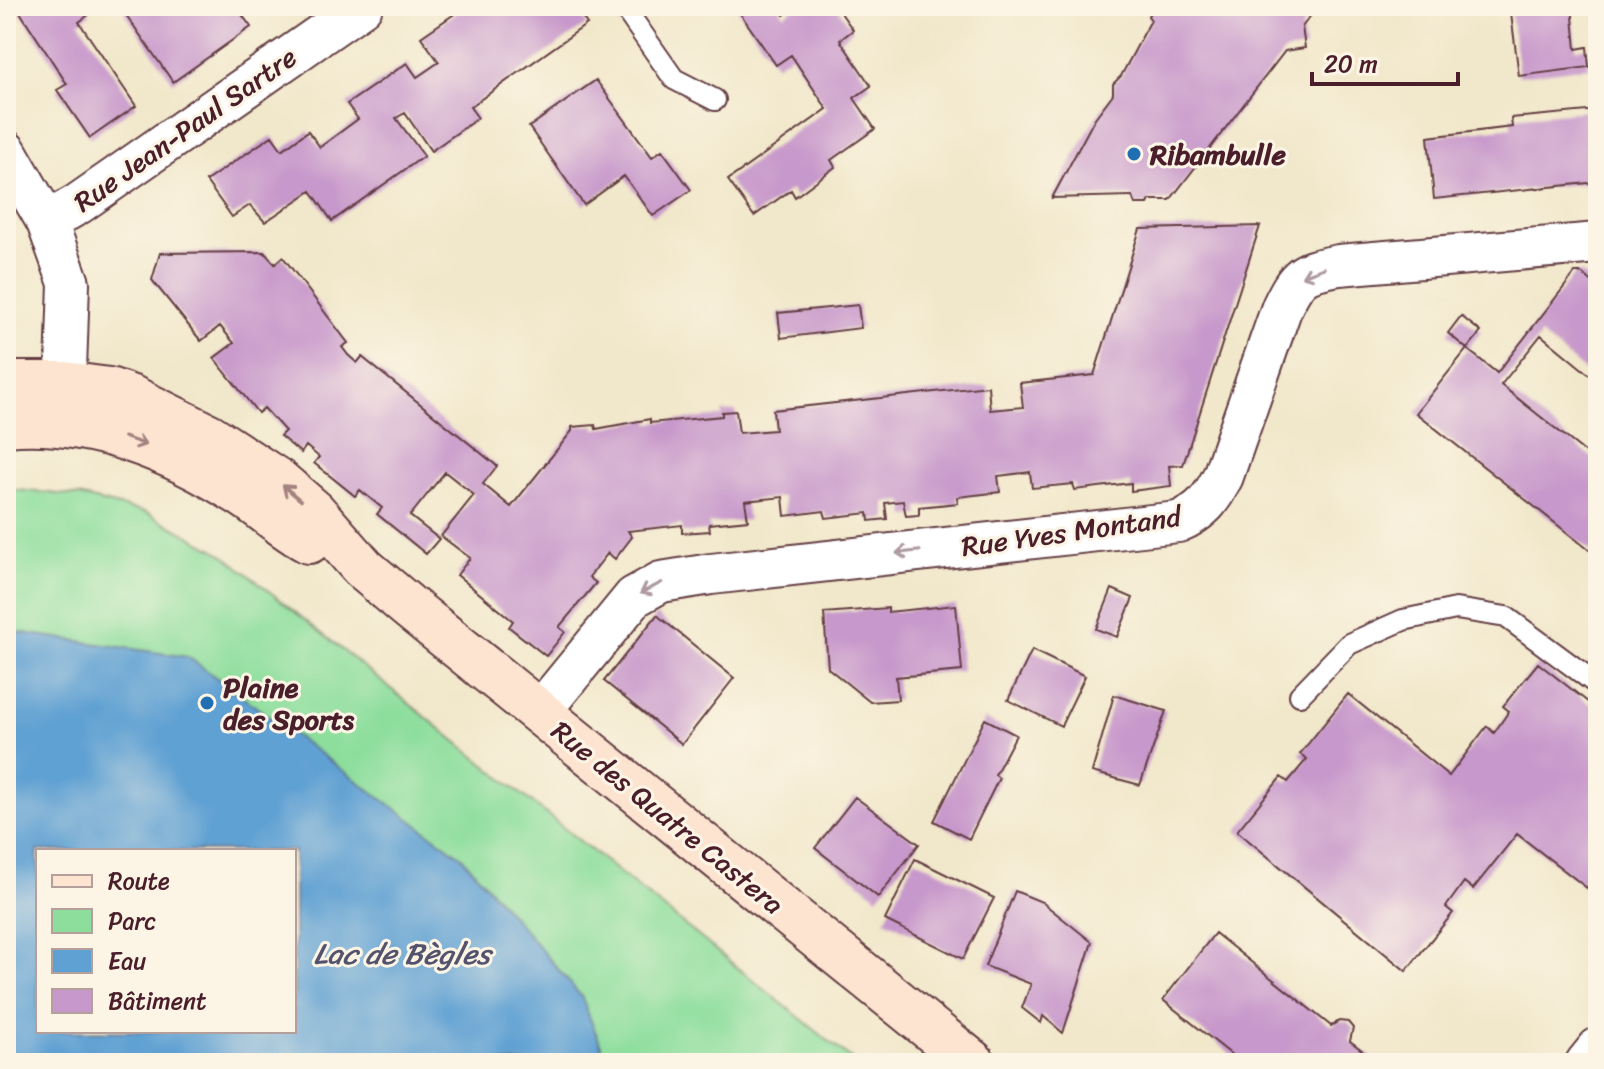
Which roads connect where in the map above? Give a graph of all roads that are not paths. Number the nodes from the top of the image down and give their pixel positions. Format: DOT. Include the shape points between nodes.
graph roads {
  1 [pos="362,6"];
  2 [pos="623,6"];
  3 [pos="715,100"];
  4 [pos="6,151"];
  5 [pos="47,222"];
  6 [pos="1598,243"];
  7 [pos="6,384"];
  8 [pos="62,405"];
  9 [pos="6,424"];
  10 [pos="1598,685"];
  11 [pos="1300,695"];
  12 [pos="539,713"];
  13 [pos="1598,1048"];
  14 [pos="973,1063"];
  15 [pos="1586,1063"];
  1 -- 5 [label="street, Rue Jean-Paul Sartre"];
  2 -- 3 [label="lane" via="674,79"];
  4 -- 5 [label="street"];
  5 -- 8 [label="street" via="69,283"];
  6 -- 12 [label="street, Rue Yves Montand, one-way" via="1309,271 1294,282 1282,307 1223,476 1196,514 1178,522 661,582 634,597"];
  7 -- 8 [label="street"];
  8 -- 9 [label="street"];
  8 -- 12 [label="street, Rue des Quatre Castera" via="109,390 238,454 278,481 314,512 364,569"];
  10 -- 11 [label="lane" via="1506,617 1456,609 1403,620 1349,644"];
  12 -- 14 [label="street, Rue des Quatre Castera"];
  13 -- 15 [label="street"];
}
